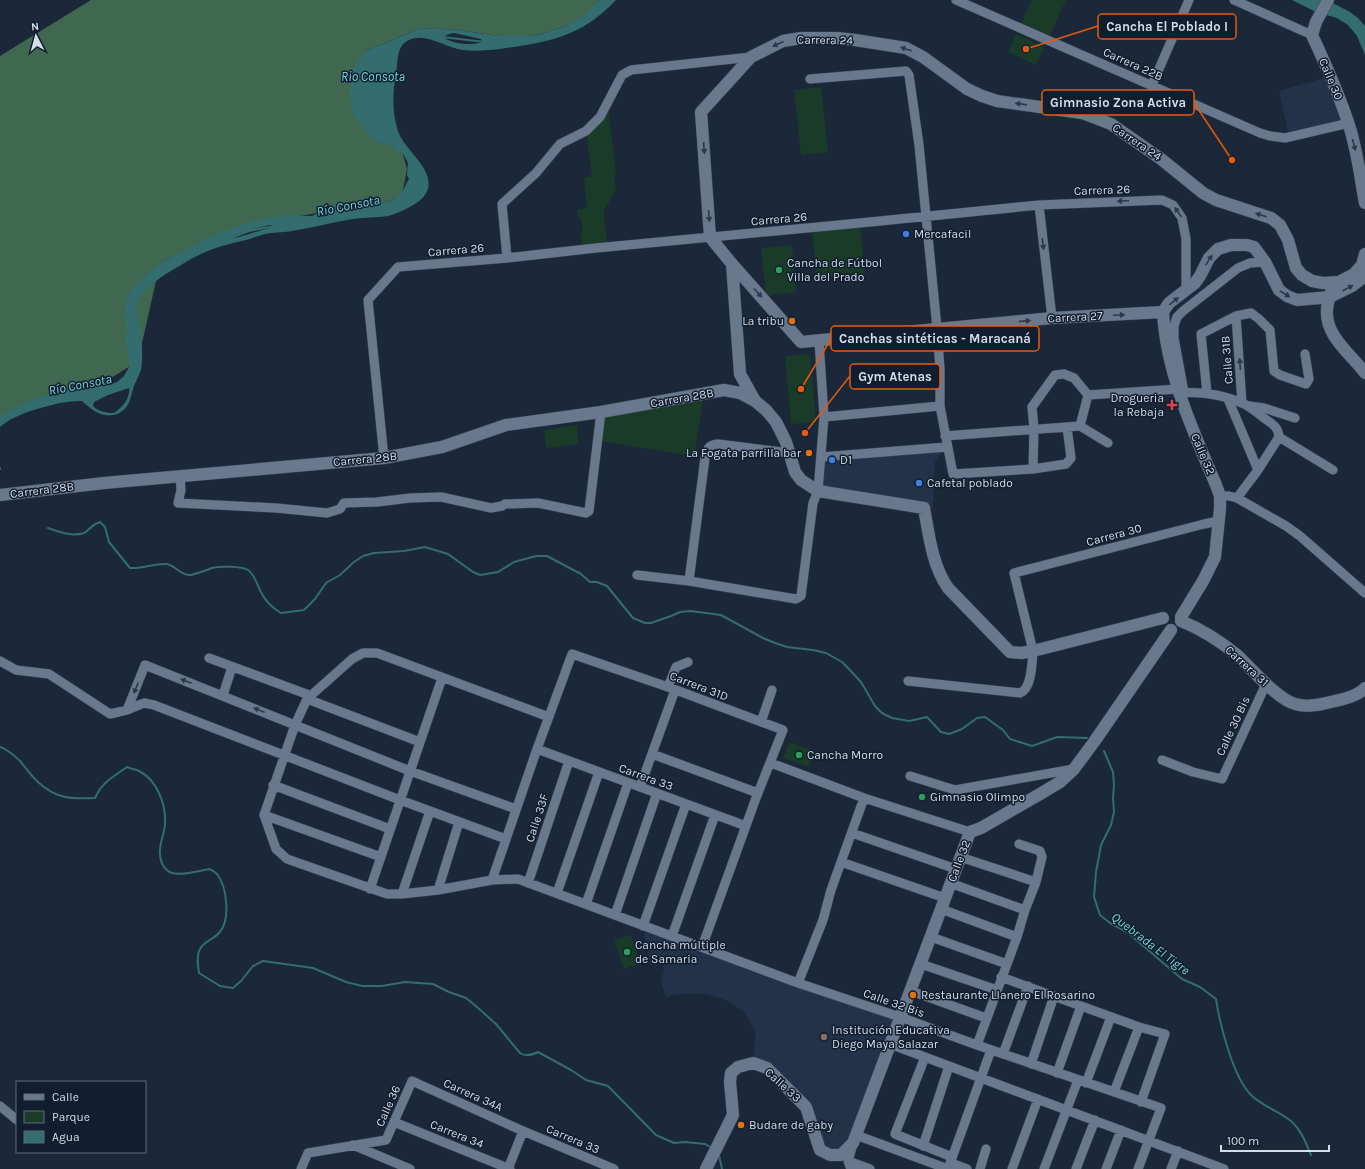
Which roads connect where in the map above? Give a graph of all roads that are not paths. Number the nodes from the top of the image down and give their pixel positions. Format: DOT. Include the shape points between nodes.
graph roads {
  1 [pos="956,0"];
  2 [pos="1189,0"];
  3 [pos="1234,0"];
  4 [pos="1328,0"];
  5 [pos="1312,34"];
  6 [pos="751,57"];
  7 [pos="810,79"];
  8 [pos="1152,85"];
  9 [pos="1349,123"];
  10 [pos="1362,171"];
  11 [pos="1365,202"];
  12 [pos="1039,205"];
  13 [pos="925,216"];
  14 [pos="710,237"];
  15 [pos="1365,254"];
  16 [pos="507,258"];
  17 [pos="1265,262"];
  18 [pos="732,264"];
  19 [pos="1365,276"];
  20 [pos="1339,282"];
  21 [pos="1186,291"];
  22 [pos="1330,297"];
  23 [pos="1163,312"];
  24 [pos="1236,316"];
  25 [pos="1052,318"];
  26 [pos="937,328"];
  27 [pos="819,341"];
  28 [pos="1305,354"];
  29 [pos="1365,373"];
  30 [pos="740,374"];
  31 [pos="724,390"];
  32 [pos="1180,392"];
  33 [pos="1207,393"];
  34 [pos="1088,395"];
  35 [pos="1228,399"];
  36 [pos="755,401"];
  37 [pos="1245,405"];
  38 [pos="940,406"];
  39 [pos="601,412"];
  40 [pos="824,417"];
  41 [pos="1295,418"];
  42 [pos="1080,426"];
  43 [pos="1067,427"];
  44 [pos="1034,429"];
  45 [pos="945,436"];
  46 [pos="1279,437"];
  47 [pos="1108,442"];
  48 [pos="947,447"];
  49 [pos="790,453"];
  50 [pos="821,457"];
  51 [pos="384,458"];
  52 [pos="1033,469"];
  53 [pos="1258,470"];
  54 [pos="1333,470"];
  55 [pos="180,476"];
  56 [pos="818,491"];
  57 [pos="0,496"];
  58 [pos="1220,496"];
  59 [pos="1237,498"];
  60 [pos="1219,521"];
  61 [pos="637,575"];
  62 [pos="689,581"];
  63 [pos="1365,593"];
  64 [pos="1174,622"];
  65 [pos="1033,651"];
  66 [pos="208,658"];
  67 [pos="0,661"];
  68 [pos="688,662"];
  69 [pos="232,667"];
  70 [pos="442,678"];
  71 [pos="908,681"];
  72 [pos="1266,684"];
  73 [pos="1365,688"];
  74 [pos="672,689"];
  75 [pos="772,690"];
  76 [pos="223,695"];
  77 [pos="308,697"];
  78 [pos="127,710"];
  79 [pos="549,717"];
  80 [pos="761,722"];
  81 [pos="295,725"];
  82 [pos="420,742"];
  83 [pos="537,749"];
  84 [pos="652,754"];
  85 [pos="284,756"];
  86 [pos="1162,760"];
  87 [pos="569,761"];
  88 [pos="771,763"];
  89 [pos="1074,769"];
  90 [pos="410,771"];
  91 [pos="599,772"];
  92 [pos="910,776"];
  93 [pos="628,783"];
  94 [pos="273,785"];
  95 [pos="640,787"];
  96 [pos="657,793"];
  97 [pos="758,793"];
  98 [pos="864,798"];
  99 [pos="400,800"];
  100 [pos="686,804"];
  101 [pos="516,809"];
  102 [pos="430,811"];
  103 [pos="264,815"];
  104 [pos="715,815"];
  105 [pos="459,822"];
  106 [pos="746,826"];
  107 [pos="390,829"];
  108 [pos="970,832"];
  109 [pos="852,833"];
  110 [pos="506,839"];
  111 [pos="1019,844"];
  112 [pos="381,857"];
  113 [pos="960,857"];
  114 [pos="841,862"];
  115 [pos="956,869"];
  116 [pos="492,880"];
  117 [pos="1036,882"];
  118 [pos="528,883"];
  119 [pos="950,883"];
  120 [pos="370,889"];
  121 [pos="438,890"];
  122 [pos="557,893"];
  123 [pos="402,894"];
  124 [pos="943,903"];
  125 [pos="586,904"];
  126 [pos="1025,910"];
  127 [pos="615,915"];
  128 [pos="643,926"];
  129 [pos="672,936"];
  130 [pos="931,937"];
  131 [pos="1017,937"];
  132 [pos="702,947"];
  133 [pos="921,964"];
  134 [pos="1006,964"];
  135 [pos="1002,977"];
  136 [pos="798,983"];
  137 [pos="1028,986"];
  138 [pos="996,990"];
  139 [pos="911,991"];
  140 [pos="1054,996"];
  141 [pos="1081,1006"];
  142 [pos="900,1017"];
  143 [pos="1111,1017"];
  144 [pos="986,1018"];
  145 [pos="1139,1027"];
  146 [pos="890,1044"];
  147 [pos="976,1045"];
  148 [pos="991,1050"];
  149 [pos="1003,1054"];
  150 [pos="925,1057"];
  151 [pos="1031,1064"];
  152 [pos="949,1066"];
  153 [pos="1057,1073"];
  154 [pos="981,1078"];
  155 [pos="1082,1081"];
  156 [pos="412,1082"];
  157 [pos="1114,1092"];
  158 [pos="1038,1099"];
  159 [pos="1141,1102"];
  160 [pos="0,1106"];
  161 [pos="1067,1110"];
  162 [pos="16,1119"];
  163 [pos="1095,1120"];
  164 [pos="394,1122"];
  165 [pos="1121,1130"];
  166 [pos="523,1131"];
  167 [pos="855,1139"];
  168 [pos="1150,1140"];
  169 [pos="353,1145"];
  170 [pos="923,1146"];
  171 [pos="986,1149"];
  172 [pos="1178,1151"];
  173 [pos="950,1164"];
  174 [pos="849,1165"];
  175 [pos="1203,1165"];
  176 [pos="303,1168"];
  177 [pos="410,1169"];
  178 [pos="509,1169"];
  179 [pos="614,1169"];
  180 [pos="706,1169"];
  181 [pos="870,1169"];
  182 [pos="967,1169"];
  183 [pos="980,1169"];
  184 [pos="1012,1169"];
  185 [pos="1044,1169"];
  186 [pos="1076,1169"];
  187 [pos="1106,1169"];
  188 [pos="1138,1169"];
  189 [pos="1171,1169"];
  190 [pos="1224,1169"];
  1 -- 8 [label="street, Carrera 22B"];
  2 -- 8 [label="street"];
  3 -- 5 [label="street"];
  4 -- 5 [label="street"];
  5 -- 9 [label="street, Calle 30"];
  6 -- 14 [label="street, Carrera 24, one-way" via="701,112"];
  6 -- 16 [label="street" via="631,70 622,75 600,117 586,131 560,144 536,172 502,204"];
  20 -- 6 [label="street, Carrera 24, one-way" via="1312,281 1302,275 1296,268 1288,240 1280,225 1271,218 1216,200 1203,193 1161,158 1102,120 982,96 906,48 855,40 801,38 783,41"];
  7 -- 13 [label="street" via="906,71 909,75 915,111"];
  8 -- 9 [label="street, Carrera 22B" via="1270,136 1289,137"];
  9 -- 10 [label="street, one-way"];
  10 -- 11 [label="street"];
  12 -- 13 [label="street, Carrera 26"];
  21 -- 12 [label="street, Carrera 26, one-way" via="1186,239 1182,218 1173,205 1162,200"];
  12 -- 25 [label="street, one-way"];
  13 -- 14 [label="street, Carrera 26"];
  13 -- 26 [label="street"];
  14 -- 16 [label="street, Carrera 26"];
  14 -- 18 [label="street"];
  15 -- 20 [label="street" via="1362,265 1354,274"];
  16 -- 51 [label="street, Carrera 26" via="398,267 368,300"];
  21 -- 17 [label="street, one-way" via="1200,276 1209,258 1218,249 1247,244 1254,247"];
  17 -- 22 [label="street, one-way" via="1279,290 1287,296 1297,300"];
  17 -- 32 [label="street" via="1250,263 1238,268 1177,317 1174,338"];
  18 -- 27 [label="street, Carrera 27, one-way" via="801,342"];
  18 -- 30 [label="street"];
  22 -- 19 [label="street, one-way"];
  20 -- 22 [label="street" via="1333,286"];
  23 -- 21 [label="street, one-way" via="1169,303"];
  22 -- 29 [label="street" via="1327,310 1332,334"];
  25 -- 23 [label="street, Carrera 27, one-way"];
  23 -- 32 [label="street, Calle 32" via="1167,344"];
  24 -- 28 [label="street" via="1251,313 1270,330 1274,371 1280,376 1306,384 1309,379"];
  24 -- 33 [label="street" via="1201,334"];
  37 -- 24 [label="street, Calle 31B, one-way"];
  26 -- 25 [label="street, Carrera 27, one-way"];
  26 -- 27 [label="street, Carrera 27"];
  26 -- 38 [label="street"];
  27 -- 40 [label="street"];
  30 -- 31 [label="street, Carrera 28B"];
  30 -- 36 [label="street"];
  31 -- 36 [label="street, Carrera 28B" via="740,393"];
  31 -- 39 [label="street, Carrera 28B"];
  32 -- 33 [label="street"];
  32 -- 34 [label="street"];
  32 -- 58 [label="street, Calle 32" via="1186,415"];
  33 -- 35 [label="street"];
  34 -- 42 [label="street"];
  34 -- 44 [label="street" via="1074,378 1064,374 1055,375 1032,407"];
  35 -- 37 [label="street"];
  35 -- 53 [label="street"];
  36 -- 49 [label="street" via="776,422"];
  37 -- 41 [label="street"];
  37 -- 46 [label="street" via="1274,425"];
  38 -- 40 [label="street"];
  38 -- 45 [label="street"];
  39 -- 51 [label="street, Carrera 28B" via="506,425 442,447"];
  39 -- 55 [label="street" via="589,511 586,512 538,503 505,504 491,508 441,497 344,503 340,510 327,513 178,503 181,490"];
  40 -- 50 [label="street"];
  42 -- 43 [label="street"];
  42 -- 47 [label="street"];
  43 -- 44 [label="street"];
  43 -- 52 [label="street" via="1071,458 1066,464"];
  44 -- 45 [label="street"];
  44 -- 52 [label="street"];
  45 -- 48 [label="street"];
  46 -- 53 [label="street"];
  46 -- 54 [label="street"];
  48 -- 50 [label="street"];
  48 -- 52 [label="street" via="953,474"];
  49 -- 56 [label="street" via="795,472 801,480"];
  49 -- 62 [label="street" via="718,444 708,448"];
  50 -- 56 [label="street"];
  51 -- 55 [label="street, Carrera 28B"];
  53 -- 59 [label="street"];
  55 -- 57 [label="street, Carrera 28B"];
  56 -- 62 [label="street" via="813,503 799,598"];
  56 -- 65 [label="street" via="924,508 940,577 948,588 1010,652"];
  58 -- 59 [label="street"];
  58 -- 60 [label="street, Calle 32"];
  59 -- 63 [label="street" via="1300,536"];
  60 -- 64 [label="street, Calle 32" via="1215,557 1204,581"];
  60 -- 65 [label="street, Carrera 30" via="1014,573"];
  61 -- 62 [label="street"];
  64 -- 65 [label="street" via="1145,622"];
  64 -- 72 [label="street, Carrera 31" via="1211,636 1236,654"];
  64 -- 89 [label="street, Calle 32" via="1159,649"];
  65 -- 71 [label="street" via="1028,687 1020,693"];
  66 -- 69 [label="street"];
  67 -- 78 [label="street" via="16,670 49,674 110,714"];
  68 -- 74 [label="street" via="676,667"];
  69 -- 76 [label="street"];
  69 -- 77 [label="street"];
  70 -- 77 [label="street" via="377,653 363,653 352,659"];
  70 -- 79 [label="street"];
  70 -- 82 [label="street"];
  72 -- 73 [label="street, Carrera 31" via="1288,702 1303,706 1345,699"];
  72 -- 86 [label="street, Calle 30 Bis" via="1222,779 1193,772"];
  74 -- 79 [label="street, Carrera 31D" via="572,654"];
  74 -- 80 [label="street, Carrera 31D"];
  74 -- 84 [label="street"];
  75 -- 80 [label="street"];
  76 -- 78 [label="street, one-way" via="145,665"];
  81 -- 76 [label="street, one-way"];
  77 -- 81 [label="street"];
  77 -- 82 [label="street"];
  78 -- 85 [label="street" via="144,703 154,705"];
  79 -- 83 [label="street"];
  80 -- 88 [label="street, Carrera 31D" via="783,730"];
  81 -- 85 [label="street"];
  81 -- 90 [label="street"];
  82 -- 90 [label="street"];
  83 -- 87 [label="street, Carrera 33"];
  83 -- 101 [label="street"];
  84 -- 95 [label="street"];
  84 -- 97 [label="street"];
  85 -- 94 [label="street"];
  85 -- 99 [label="street"];
  87 -- 91 [label="street, Carrera 33"];
  87 -- 118 [label="street, Calle 33F"];
  88 -- 97 [label="street"];
  88 -- 98 [label="street"];
  89 -- 92 [label="street" via="955,790"];
  89 -- 108 [label="street, Calle 32" via="1060,782"];
  90 -- 99 [label="street"];
  90 -- 101 [label="street"];
  91 -- 93 [label="street, Carrera 33"];
  91 -- 122 [label="street"];
  93 -- 95 [label="street, Carrera 33"];
  93 -- 125 [label="street"];
  94 -- 103 [label="street"];
  94 -- 107 [label="street"];
  95 -- 96 [label="street, Carrera 33"];
  96 -- 100 [label="street, Carrera 33"];
  96 -- 127 [label="street"];
  97 -- 106 [label="street"];
  98 -- 108 [label="street"];
  98 -- 109 [label="street"];
  99 -- 102 [label="street"];
  99 -- 107 [label="street"];
  100 -- 104 [label="street, Carrera 33"];
  100 -- 128 [label="street"];
  101 -- 110 [label="street"];
  102 -- 105 [label="street"];
  102 -- 123 [label="street"];
  103 -- 112 [label="street"];
  103 -- 120 [label="street, Calle 32 Bis" via="276,849 287,859"];
  104 -- 106 [label="street, Carrera 33"];
  104 -- 129 [label="street"];
  105 -- 110 [label="street"];
  105 -- 121 [label="street"];
  106 -- 132 [label="street"];
  107 -- 112 [label="street"];
  108 -- 113 [label="street, Calle 32"];
  109 -- 114 [label="street"];
  109 -- 115 [label="street"];
  110 -- 116 [label="street"];
  111 -- 117 [label="street" via="1040,851 1042,857"];
  112 -- 120 [label="street"];
  113 -- 115 [label="street, Calle 32"];
  113 -- 117 [label="street"];
  114 -- 124 [label="street"];
  114 -- 136 [label="street" via="823,920"];
  115 -- 119 [label="street, Calle 32"];
  116 -- 118 [label="street, Calle 32 Bis" via="518,879"];
  116 -- 121 [label="street, Calle 32 Bis"];
  117 -- 126 [label="street"];
  118 -- 122 [label="street, Calle 32 Bis"];
  119 -- 124 [label="street, Calle 32"];
  119 -- 126 [label="street"];
  120 -- 123 [label="street, Calle 32 Bis" via="388,894"];
  121 -- 123 [label="street, Calle 32 Bis"];
  122 -- 125 [label="street, Calle 32 Bis"];
  124 -- 130 [label="street, Calle 32"];
  124 -- 131 [label="street"];
  125 -- 127 [label="street, Calle 32 Bis"];
  126 -- 131 [label="street"];
  127 -- 128 [label="street, Calle 32 Bis"];
  128 -- 129 [label="street, Calle 32 Bis"];
  129 -- 132 [label="street, Calle 32 Bis"];
  130 -- 133 [label="street, Calle 32"];
  130 -- 134 [label="street"];
  131 -- 134 [label="street"];
  132 -- 136 [label="street, Calle 32 Bis"];
  133 -- 138 [label="street"];
  133 -- 139 [label="street, Calle 32"];
  134 -- 135 [label="street"];
  135 -- 137 [label="street"];
  135 -- 138 [label="street"];
  136 -- 142 [label="street, Calle 32 Bis"];
  137 -- 140 [label="street"];
  137 -- 149 [label="street"];
  138 -- 144 [label="street"];
  139 -- 142 [label="street, Calle 32"];
  139 -- 144 [label="street"];
  140 -- 141 [label="street"];
  140 -- 151 [label="street"];
  141 -- 143 [label="street"];
  141 -- 153 [label="street"];
  142 -- 146 [label="street, Calle 32"];
  142 -- 147 [label="street, Calle 32 Bis"];
  143 -- 145 [label="street"];
  143 -- 155 [label="street"];
  144 -- 147 [label="street"];
  145 -- 157 [label="street"];
  145 -- 159 [label="street" via="1165,1034"];
  146 -- 150 [label="street"];
  146 -- 167 [label="street, Calle 32"];
  147 -- 148 [label="street, Calle 32 Bis"];
  148 -- 149 [label="street, Calle 32 Bis"];
  148 -- 154 [label="street"];
  149 -- 151 [label="street, Calle 32 Bis"];
  150 -- 152 [label="street"];
  150 -- 170 [label="street" via="895,1134"];
  151 -- 153 [label="street, Calle 32 Bis"];
  152 -- 154 [label="street"];
  152 -- 170 [label="street"];
  153 -- 155 [label="street, Calle 32 Bis"];
  154 -- 158 [label="street"];
  154 -- 173 [label="street"];
  155 -- 157 [label="street, Calle 32 Bis"];
  155 -- 161 [label="street"];
  156 -- 164 [label="street, Calle 36"];
  156 -- 166 [label="street, Carrera 34A"];
  157 -- 159 [label="street, Calle 32 Bis"];
  158 -- 161 [label="street"];
  158 -- 184 [label="street"];
  159 -- 168 [label="street, Calle 32 Bis" via="1161,1108"];
  160 -- 162 [label="street"];
  161 -- 163 [label="street"];
  161 -- 185 [label="street"];
  163 -- 165 [label="street"];
  163 -- 186 [label="street"];
  164 -- 169 [label="street, Calle 36" via="386,1140"];
  164 -- 178 [label="street, Carrera 34"];
  165 -- 168 [label="street"];
  165 -- 187 [label="street"];
  166 -- 178 [label="street"];
  166 -- 179 [label="street, Carrera 33"];
  167 -- 173 [label="street"];
  167 -- 174 [label="street"];
  167 -- 180 [label="street, Calle 33" via="841,1155 830,1155 820,1150 806,1107 767,1068 753,1064 738,1067 731,1073 730,1082 733,1116"];
  168 -- 172 [label="street"];
  168 -- 188 [label="street"];
  169 -- 176 [label="street" via="308,1153"];
  169 -- 177 [label="street"];
  170 -- 173 [label="street"];
  171 -- 183 [label="street"];
  172 -- 175 [label="street"];
  172 -- 189 [label="street"];
  173 -- 182 [label="street"];
  174 -- 181 [label="street"];
  175 -- 190 [label="street"];
}
